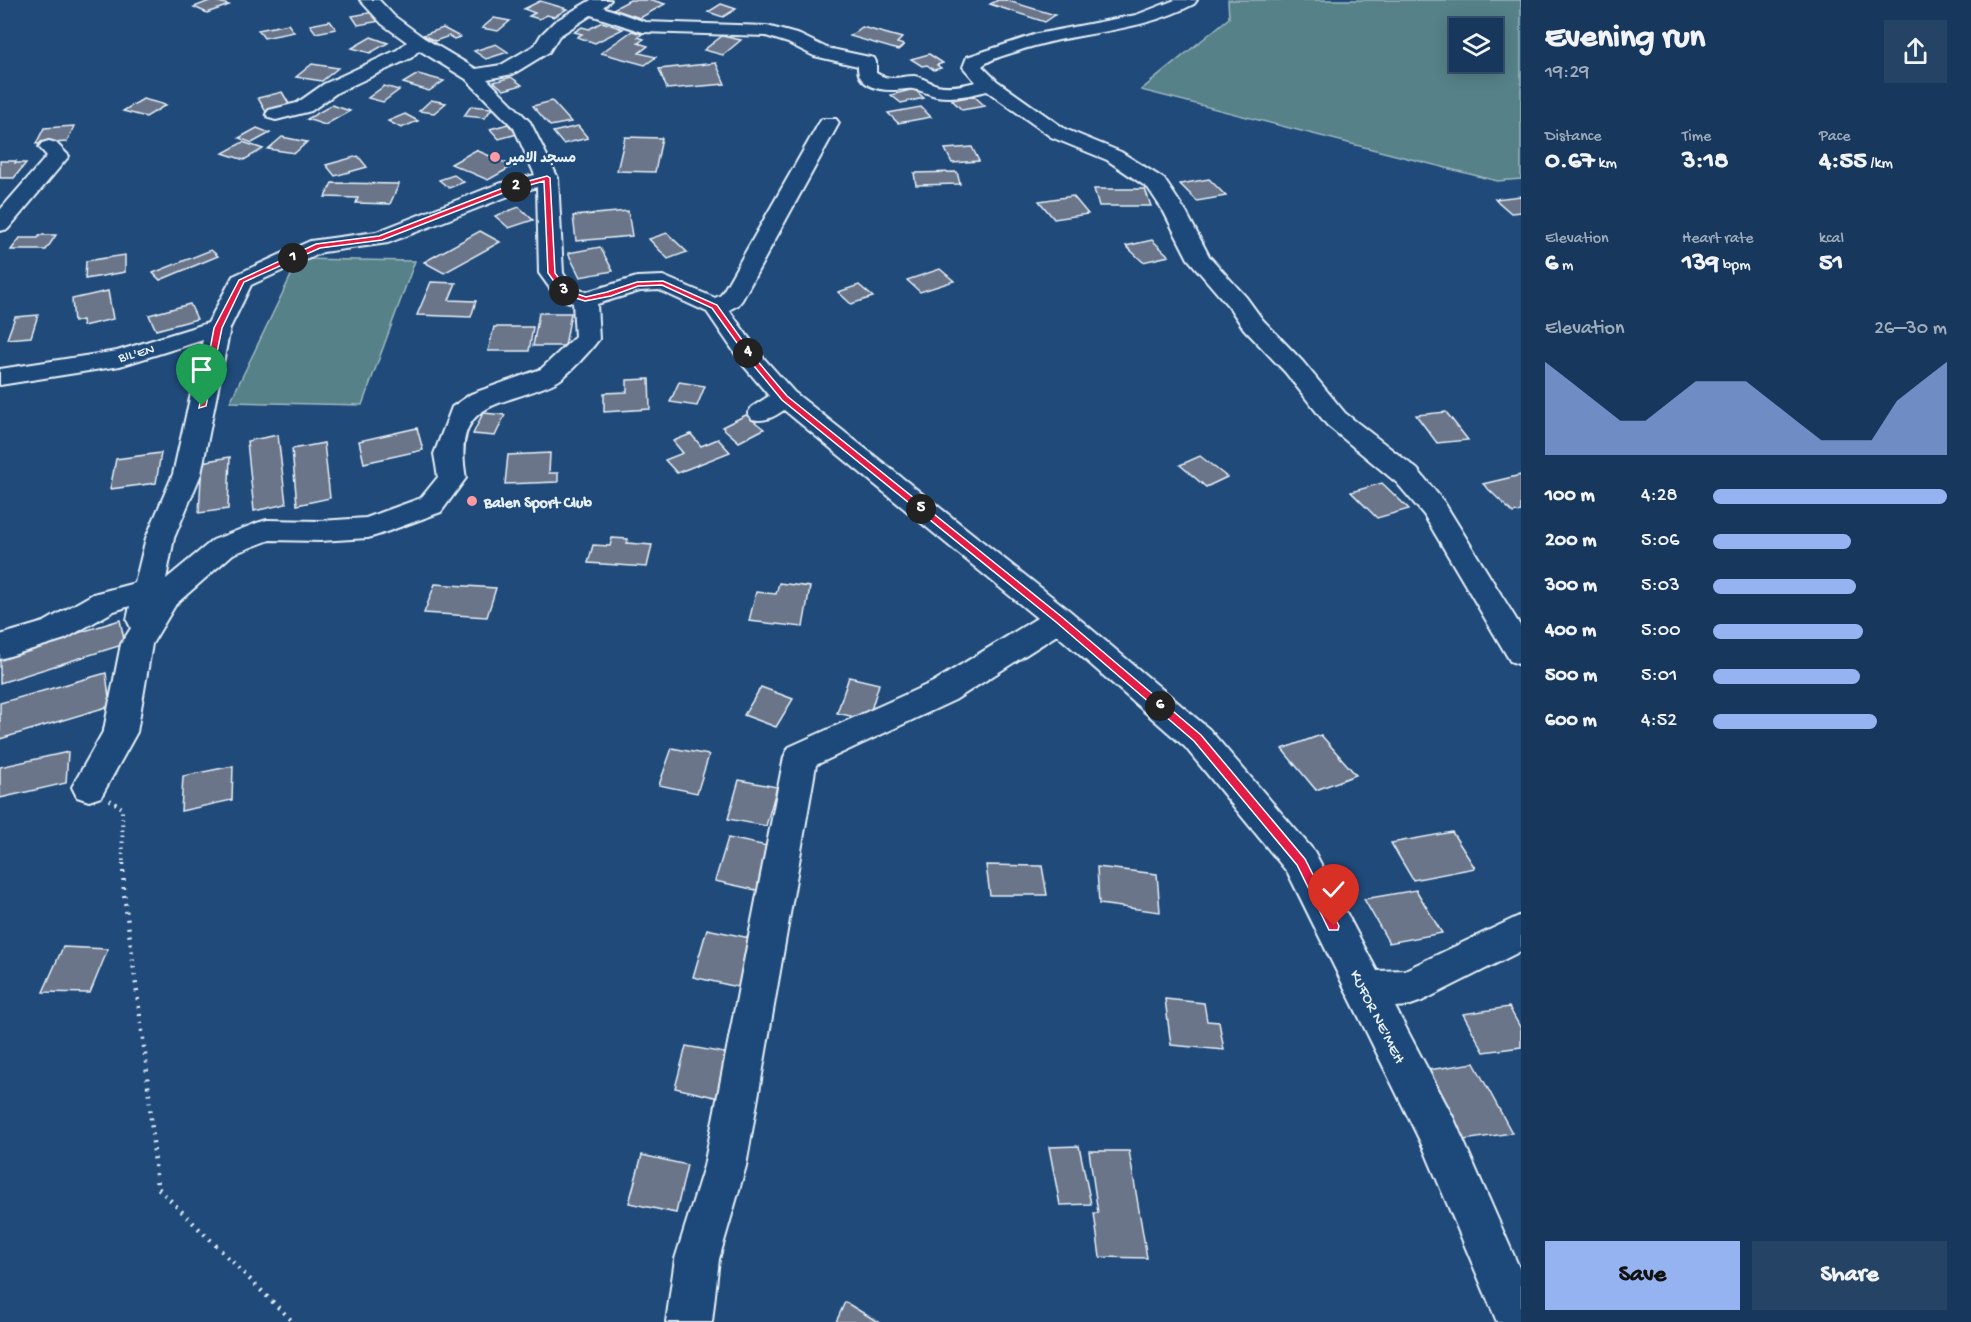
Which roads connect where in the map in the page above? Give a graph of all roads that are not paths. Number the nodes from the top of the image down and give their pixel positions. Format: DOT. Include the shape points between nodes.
graph roads {
  1 [pos="369,0"];
  2 [pos="1188,0"];
  3 [pos="597,5"];
  4 [pos="418,42"];
  5 [pos="473,75"];
  6 [pos="990,85"];
  7 [pos="276,114"];
  8 [pos="829,123"];
  9 [pos="49,147"];
  10 [pos="547,178"];
  11 [pos="0,224"];
  12 [pos="585,299"];
  13 [pos="715,307"];
  14 [pos="218,328"];
  15 [pos="0,377"];
  16 [pos="784,398"];
  17 [pos="761,413"];
  18 [pos="149,590"];
  19 [pos="1059,619"];
  20 [pos="137,644"];
  21 [pos="0,647"];
  22 [pos="1521,653"];
  23 [pos="88,787"];
  24 [pos="1521,932"];
  25 [pos="1366,990"];
  26 [pos="689,1322"];
  27 [pos="1520,1322"];
  1 -- 4 [label="street"];
  2 -- 6 [label="street" via="1137,20 1055,35 974,61 972,67"];
  3 -- 5 [label="street" via="560,25 546,38 543,48 506,70"];
  3 -- 6 [label="street" via="643,27 767,31 821,52 867,62 867,75 874,81 897,86 914,82 951,93"];
  4 -- 5 [label="street"];
  4 -- 7 [label="street" via="404,54 331,88 304,107"];
  5 -- 10 [label="street" via="523,126"];
  6 -- 22 [label="street" via="1058,133 1114,156 1156,184 1199,259 1253,324 1336,419 1407,476 1434,509"];
  8 -- 13 [label="street" via="730,300"];
  9 -- 11 [label="street" via="59,156"];
  10 -- 12 [label="street" via="551,273 565,293"];
  10 -- 14 [label="street" via="506,189 380,238 318,246 241,281"];
  12 -- 13 [label="street" via="637,284 663,283"];
  12 -- 20 [label="street" via="587,339 550,375 480,400 461,413 448,454 452,478 431,505 368,528 267,530 223,547 165,596"];
  13 -- 16 [label="street, KUFOR NE'MEH"];
  14 -- 15 [label="street, BIL'EN" via="120,358"];
  14 -- 18 [label="street" via="187,474 160,538"];
  16 -- 17 [label="street"];
  16 -- 19 [label="street, KUFOR NE'MEH"];
  18 -- 20 [label="street"];
  18 -- 21 [label="street" via="104,602 54,631"];
  19 -- 25 [label="street, KUFOR NE'MEH" via="1197,738 1301,862"];
  19 -- 26 [label="street" via="944,691 801,757 725,1166 698,1259"];
  20 -- 23 [label="street" via="120,732"];
  24 -- 25 [label="street" via="1408,988"];
  25 -- 27 [label="street, KUFOR NE'MEH" via="1439,1134"];
}
